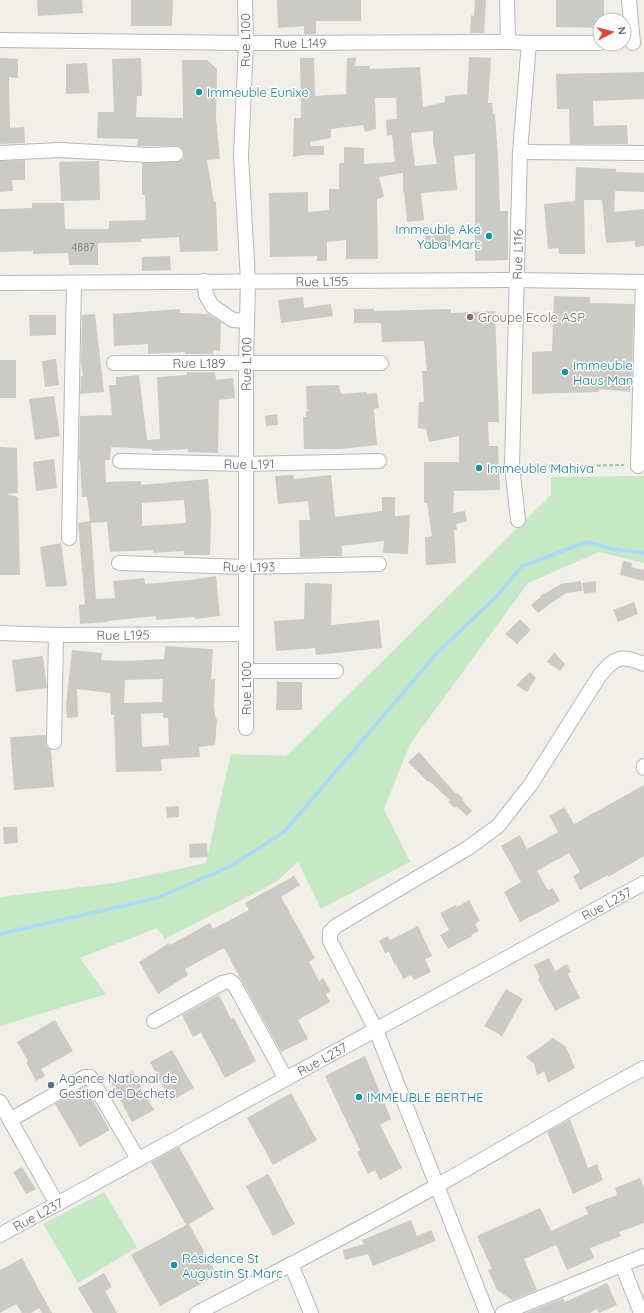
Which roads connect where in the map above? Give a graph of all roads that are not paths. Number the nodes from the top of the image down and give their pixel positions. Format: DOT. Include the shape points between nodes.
graph roads {
  1 [pos="245,0"];
  2 [pos="507,0"];
  3 [pos="629,0"];
  4 [pos="0,40"];
  5 [pos="508,42"];
  6 [pos="246,43"];
  7 [pos="528,43"];
  8 [pos="592,43"];
  9 [pos="634,43"];
  10 [pos="520,152"];
  11 [pos="0,153"];
  12 [pos="644,153"];
  13 [pos="176,154"];
  14 [pos="517,280"];
  15 [pos="204,281"];
  16 [pos="248,281"];
  17 [pos="643,282"];
  18 [pos="0,283"];
  19 [pos="74,283"];
  20 [pos="247,321"];
  21 [pos="114,363"];
  22 [pos="246,363"];
  23 [pos="381,363"];
  24 [pos="120,461"];
  25 [pos="379,461"];
  26 [pos="246,464"];
  27 [pos="638,466"];
  28 [pos="518,520"];
  29 [pos="69,538"];
  30 [pos="119,564"];
  31 [pos="378,564"];
  32 [pos="246,567"];
  33 [pos="0,633"];
  34 [pos="246,634"];
  35 [pos="56,635"];
  36 [pos="644,664"];
  37 [pos="336,670"];
  38 [pos="246,671"];
  39 [pos="246,728"];
  40 [pos="54,742"];
  41 [pos="644,884"];
  42 [pos="154,1021"];
  43 [pos="376,1030"];
  44 [pos="644,1068"];
  45 [pos="286,1079"];
  46 [pos="0,1102"];
  47 [pos="10,1120"];
  48 [pos="138,1159"];
  49 [pos="438,1186"];
  50 [pos="57,1204"];
  51 [pos="0,1235"];
  52 [pos="644,1256"];
  53 [pos="291,1264"];
  54 [pos="622,1265"];
  55 [pos="197,1313"];
  56 [pos="311,1313"];
  57 [pos="487,1313"];
  58 [pos="503,1313"];
  59 [pos="642,1313"];
  1 -- 6 [label="street, Rue L100"];
  2 -- 5 [label="street"];
  3 -- 9 [label="street"];
  4 -- 6 [label="street, Rue L149"];
  5 -- 6 [label="street, Rue L149"];
  5 -- 7 [label="street, Rue L149"];
  6 -- 16 [label="street, Rue L100" via="242,156"];
  7 -- 8 [label="street, Rue L149"];
  7 -- 10 [label="street, Rue L116"];
  10 -- 12 [label="street"];
  10 -- 14 [label="street, Rue L116"];
  11 -- 13 [label="street" via="60,150"];
  14 -- 16 [label="street, Rue L155"];
  14 -- 17 [label="street, Rue L155"];
  14 -- 28 [label="street, Rue L116" via="512,466"];
  15 -- 16 [label="street, Rue L155"];
  15 -- 19 [label="street, Rue L155"];
  15 -- 20 [label="street" via="206,295 212,306 233,320"];
  16 -- 20 [label="street, Rue L100"];
  17 -- 27 [label="street"];
  18 -- 19 [label="street, Rue L155"];
  19 -- 29 [label="street"];
  20 -- 22 [label="street, Rue L100"];
  21 -- 22 [label="street, Rue L189"];
  22 -- 23 [label="street, Rue L189"];
  22 -- 26 [label="street, Rue L100"];
  24 -- 26 [label="street, Rue L191"];
  25 -- 26 [label="street, Rue L191"];
  26 -- 32 [label="street, Rue L100"];
  30 -- 32 [label="street, Rue L193"];
  31 -- 32 [label="street, Rue L193"];
  32 -- 34 [label="street, Rue L100"];
  33 -- 35 [label="street, Rue L195"];
  34 -- 35 [label="street, Rue L195"];
  34 -- 38 [label="street, Rue L100"];
  35 -- 40 [label="street"];
  36 -- 43 [label="street" via="628,658 610,663 531,784 498,826 468,848 336,926 330,932 330,941"];
  37 -- 38 [label="street"];
  38 -- 39 [label="street, Rue L100"];
  41 -- 43 [label="street, Rue L237"];
  42 -- 45 [label="street" via="230,981"];
  43 -- 45 [label="street, Rue L237"];
  43 -- 49 [label="street"];
  44 -- 49 [label="street"];
  45 -- 48 [label="street, Rue L237"];
  46 -- 47 [label="street"];
  47 -- 48 [label="street" via="85,1077 90,1077"];
  47 -- 50 [label="street"];
  48 -- 50 [label="street, Rue L237"];
  49 -- 53 [label="street"];
  49 -- 57 [label="street"];
  50 -- 51 [label="street, Rue L237"];
  52 -- 54 [label="street"];
  53 -- 55 [label="street"];
  53 -- 56 [label="street"];
  54 -- 58 [label="street"];
  54 -- 59 [label="street"];
}
